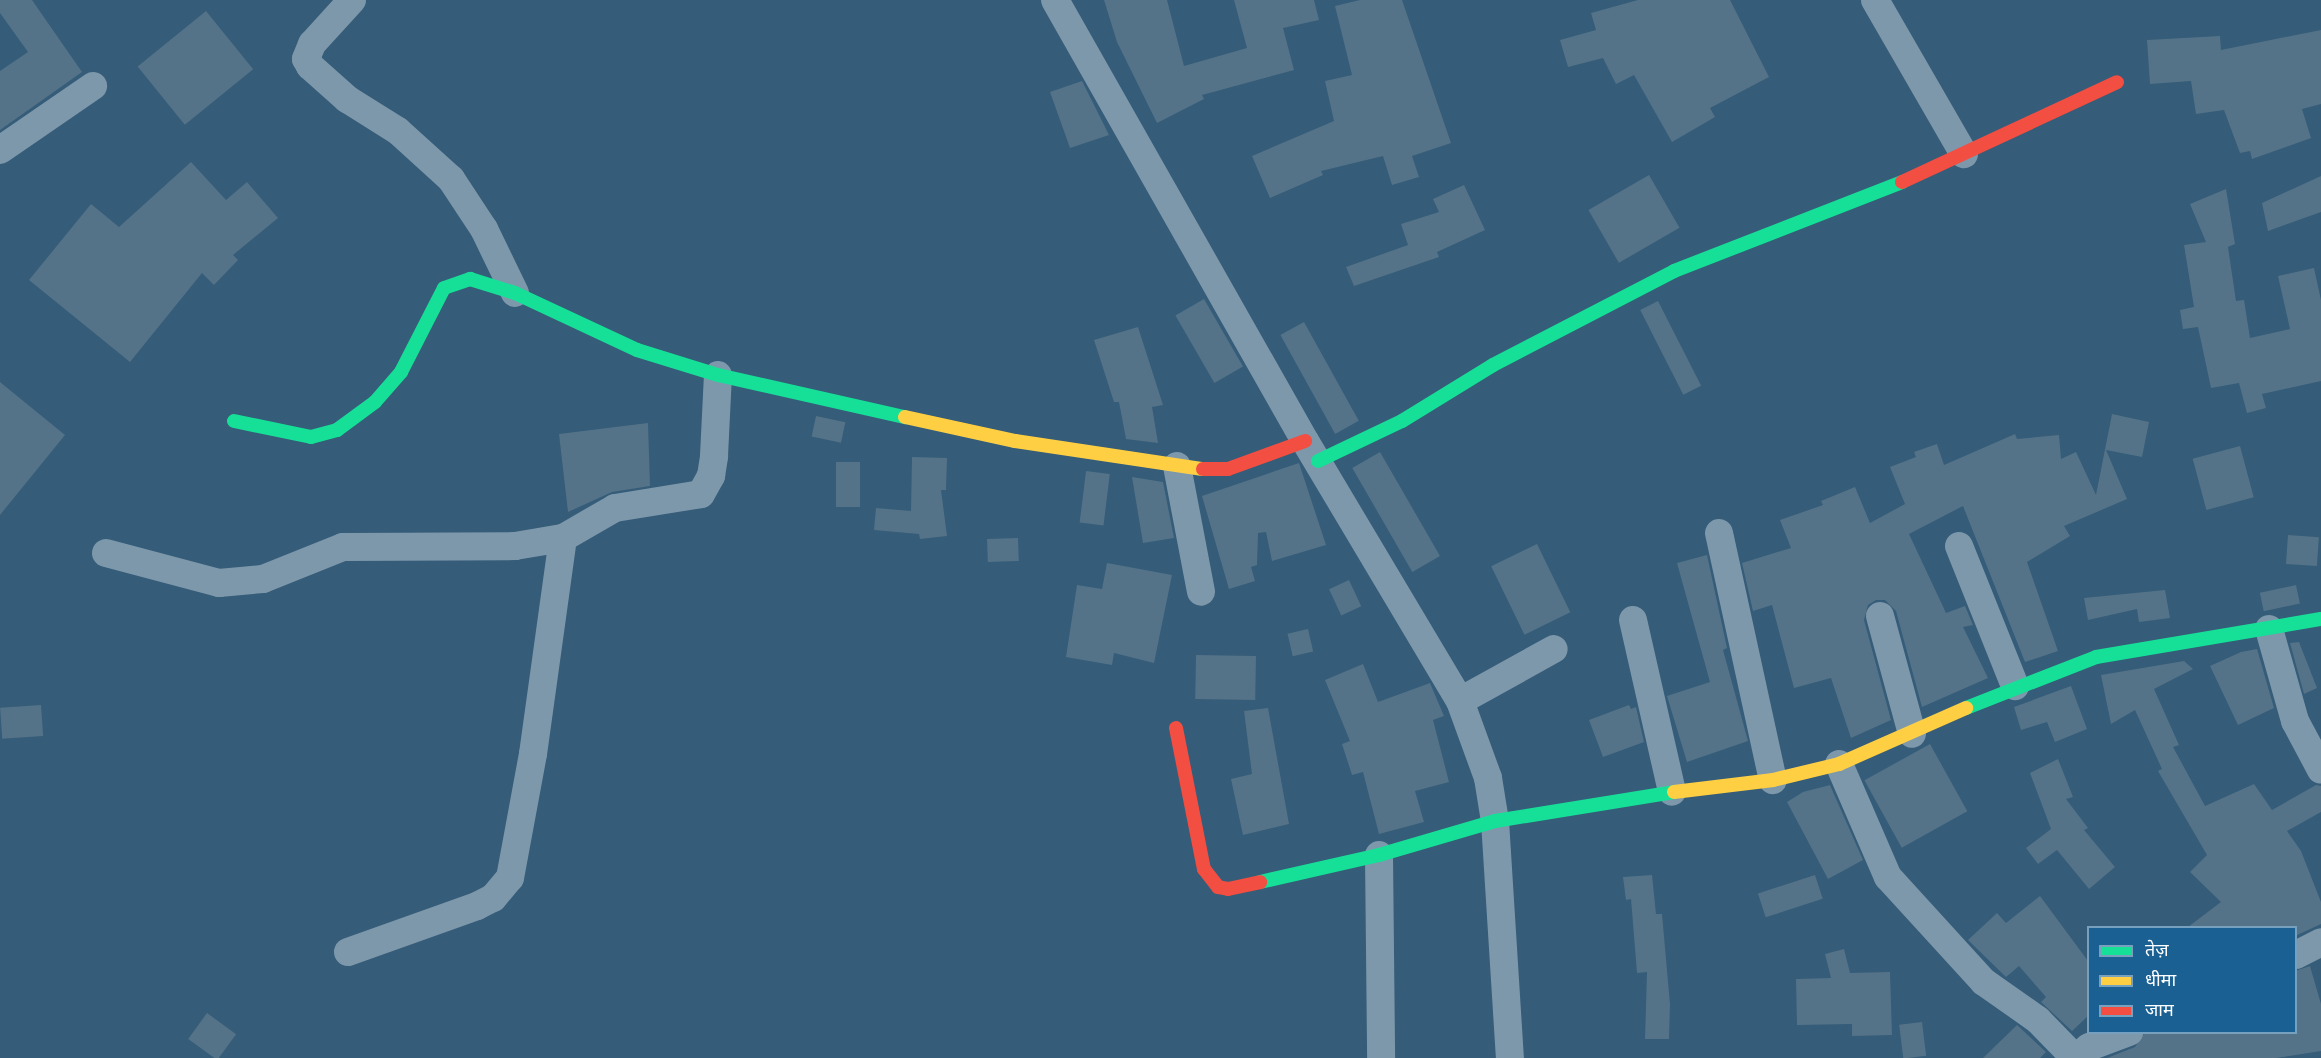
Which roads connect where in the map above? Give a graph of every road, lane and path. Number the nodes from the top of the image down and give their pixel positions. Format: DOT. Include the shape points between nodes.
graph roads {
  1 [pos="352,0"];
  2 [pos="1055,0"];
  3 [pos="1875,0"];
  4 [pos="2117,82"];
  5 [pos="93,86"];
  6 [pos="0,150"];
  7 [pos="1964,154"];
  8 [pos="515,293"];
  9 [pos="718,375"];
  10 [pos="234,421"];
  11 [pos="1312,451"];
  12 [pos="1177,466"];
  13 [pos="1719,532"];
  14 [pos="563,538"];
  15 [pos="1959,546"];
  16 [pos="106,554"];
  17 [pos="1201,592"];
  18 [pos="1880,616"];
  19 [pos="2321,619"];
  20 [pos="1633,620"];
  21 [pos="2269,629"];
  22 [pos="1554,650"];
  23 [pos="2015,686"];
  24 [pos="1460,701"];
  25 [pos="1176,728"];
  26 [pos="1912,734"];
  27 [pos="1839,764"];
  28 [pos="2321,770"];
  29 [pos="1773,780"];
  30 [pos="1672,792"];
  31 [pos="1495,821"];
  32 [pos="1379,855"];
  33 [pos="2321,942"];
  34 [pos="348,952"];
  35 [pos="2297,954"];
  36 [pos="2124,1034"];
  37 [pos="1381,1058"];
  38 [pos="1510,1058"];
  1 -- 8 [label="street" via="312,44 306,59 347,99 398,131 450,179 484,229"];
  2 -- 11 [label="street"];
  3 -- 7 [label="street"];
  4 -- 7 [label="street"];
  5 -- 6 [label="street"];
  7 -- 11 [label="street" via="1819,218 1674,271 1493,365 1402,421"];
  8 -- 9 [label="street" via="637,350"];
  8 -- 10 [label="street" via="470,279 444,288 401,372 375,402 337,430 311,437"];
  9 -- 12 [label="street" via="1015,441"];
  9 -- 14 [label="street" via="714,456 711,476 701,494 615,508"];
  11 -- 12 [label="street" via="1228,469"];
  11 -- 24 [label="street"];
  12 -- 17 [label="street"];
  13 -- 29 [label="street"];
  14 -- 16 [label="street" via="515,546 343,547 263,579 219,583"];
  14 -- 34 [label="street" via="533,754 510,878 493,898 477,906"];
  15 -- 23 [label="street"];
  18 -- 26 [label="street"];
  19 -- 21 [label="street"];
  20 -- 30 [label="street"];
  21 -- 23 [label="street" via="2114,652"];
  21 -- 28 [label="street" via="2295,721"];
  22 -- 24 [label="street"];
  23 -- 26 [label="street"];
  24 -- 31 [label="street" via="1486,770"];
  25 -- 32 [label="street" via="1199,850 1209,880 1218,887 1228,889"];
  26 -- 27 [label="street"];
  27 -- 29 [label="street"];
  27 -- 36 [label="street" via="1888,877 1984,982 2038,1020 2074,1058 2089,1047"];
  29 -- 30 [label="street"];
  30 -- 31 [label="street"];
  31 -- 32 [label="street"];
  31 -- 38 [label="street"];
  32 -- 37 [label="street"];
  33 -- 35 [label="street"];
}
